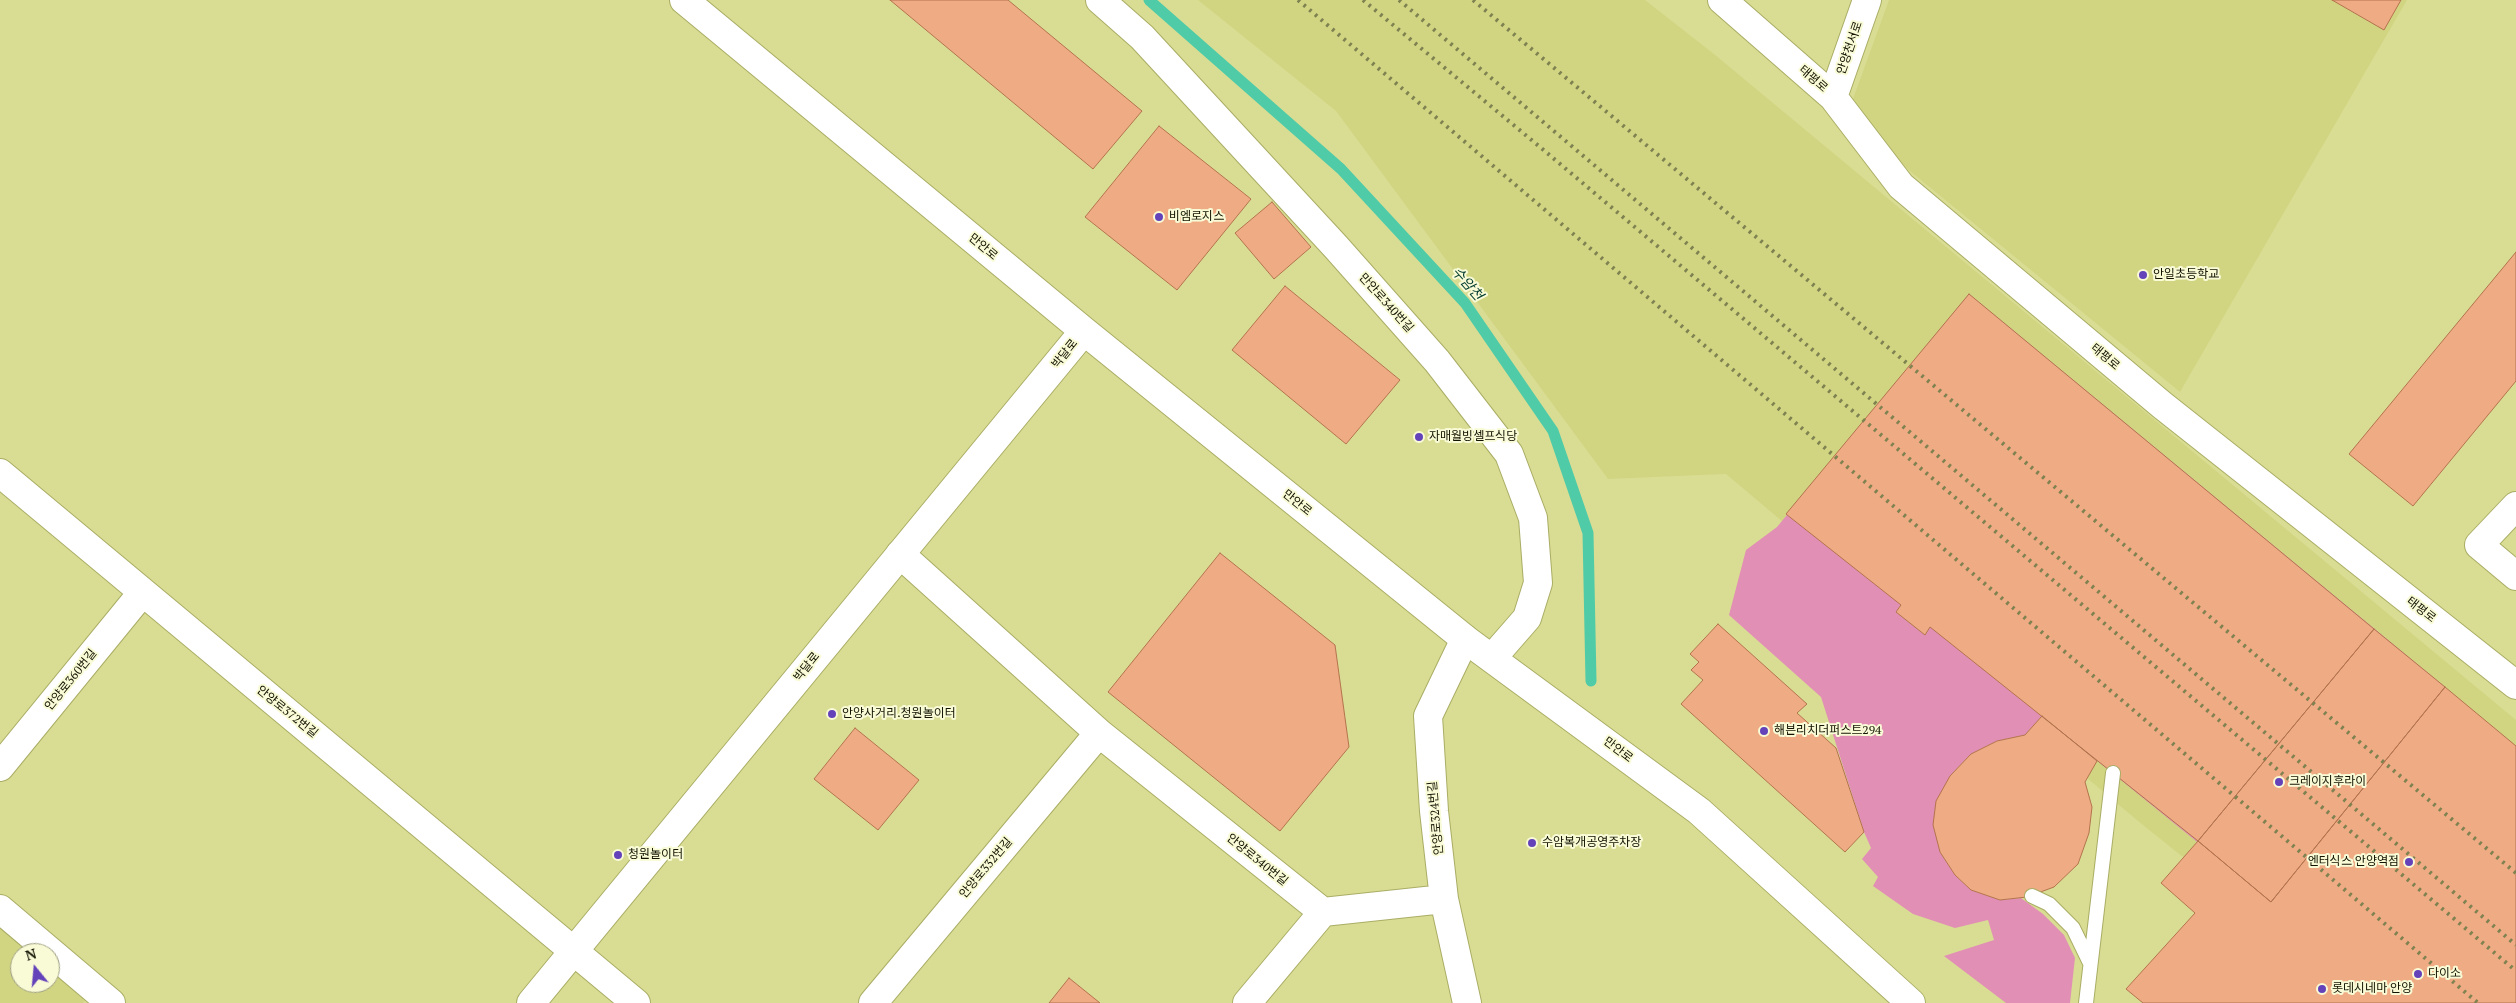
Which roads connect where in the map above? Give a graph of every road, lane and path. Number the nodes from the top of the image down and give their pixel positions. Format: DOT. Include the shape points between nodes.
graph roads {
  1 [pos="684,0"];
  2 [pos="1100,0"];
  3 [pos="1722,0"];
  4 [pos="1867,0"];
  5 [pos="1833,97"];
  6 [pos="1084,331"];
  7 [pos="0,473"];
  8 [pos="2516,506"];
  9 [pos="900,554"];
  10 [pos="2516,576"];
  11 [pos="142,593"];
  12 [pos="1465,639"];
  13 [pos="1493,657"];
  14 [pos="2516,685"];
  15 [pos="1099,733"];
  16 [pos="0,768"];
  17 [pos="2113,773"];
  18 [pos="2032,896"];
  19 [pos="1444,899"];
  20 [pos="0,910"];
  21 [pos="1323,912"];
  22 [pos="574,952"];
  23 [pos="2091,963"];
  24 [pos="110,1003"];
  25 [pos="531,1003"];
  26 [pos="636,1003"];
  27 [pos="873,1003"];
  28 [pos="1246,1003"];
  29 [pos="1467,1003"];
  30 [pos="1911,1003"];
  31 [pos="2086,1003"];
  1 -- 6 [label="street, 만안로"];
  2 -- 13 [label="street, 만안로340번길" via="1142,37 1348,261 1437,361 1509,454 1533,518 1538,583 1527,618"];
  3 -- 5 [label="street, 태평로"];
  4 -- 5 [label="street, 안양천서로"];
  5 -- 14 [label="street, 태평로" via="1901,186 2162,405"];
  6 -- 9 [label="street, 박달로"];
  6 -- 12 [label="street, 만안로"];
  7 -- 11 [label="street, 안양로372번길"];
  8 -- 10 [label="street" via="2480,545"];
  9 -- 15 [label="street, 안양로340번길"];
  9 -- 22 [label="street, 박달로"];
  11 -- 16 [label="street, 안양로360번길"];
  11 -- 22 [label="street, 안양로372번길"];
  12 -- 13 [label="street, 만안로"];
  12 -- 19 [label="street, 안양로324번길" via="1428,716"];
  13 -- 30 [label="street, 만안로" via="1699,811"];
  15 -- 21 [label="street, 안양로340번길"];
  15 -- 27 [label="street, 안양로332번길"];
  17 -- 23 [label="lane"];
  18 -- 23 [label="lane" via="2049,904 2073,928"];
  19 -- 21 [label="street"];
  19 -- 29 [label="street, 안양로324번길"];
  20 -- 24 [label="street"];
  21 -- 28 [label="street"];
  22 -- 25 [label="street, 박달로"];
  22 -- 26 [label="street"];
  23 -- 31 [label="lane"];
}
